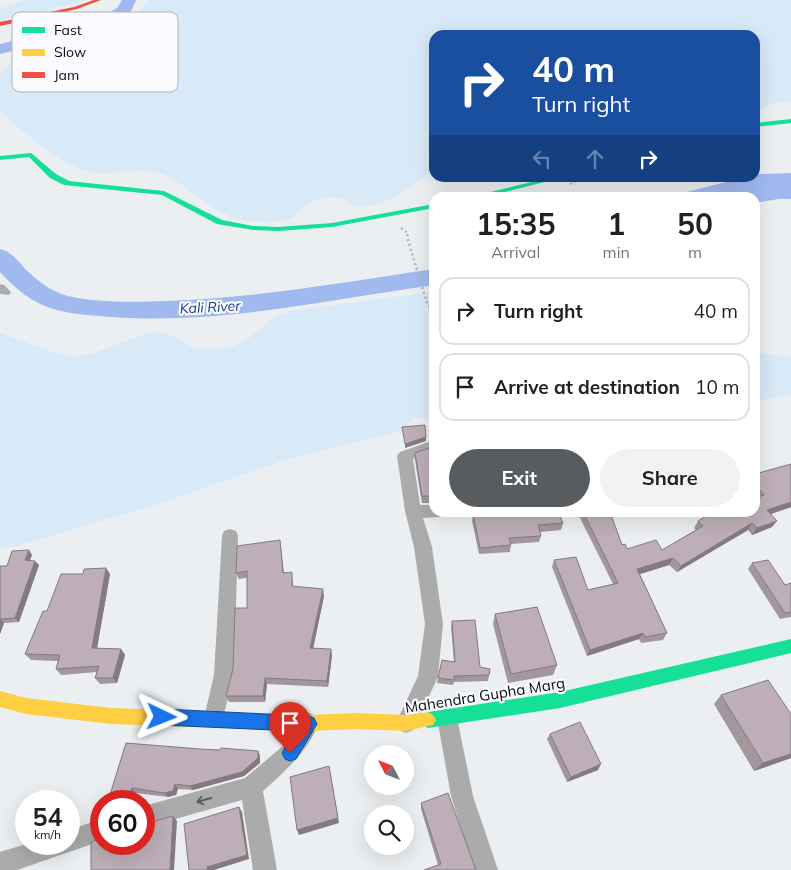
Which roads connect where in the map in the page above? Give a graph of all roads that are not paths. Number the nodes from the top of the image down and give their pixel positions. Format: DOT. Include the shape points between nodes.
graph roads {
  1 [pos="99,0"];
  2 [pos="57,12"];
  3 [pos="791,121"];
  4 [pos="760,124"];
  5 [pos="0,158"];
  6 [pos="539,182"];
  7 [pos="496,192"];
  8 [pos="429,207"];
  9 [pos="429,448"];
  10 [pos="413,511"];
  11 [pos="429,512"];
  12 [pos="230,536"];
  13 [pos="791,646"];
  14 [pos="0,699"];
  15 [pos="214,718"];
  16 [pos="447,718"];
  17 [pos="309,724"];
  18 [pos="406,724"];
  19 [pos="251,788"];
  20 [pos="155,814"];
  21 [pos="27,855"];
  22 [pos="0,864"];
  23 [pos="265,870"];
  24 [pos="486,870"];
  1 -- 2 [label="main road"];
  3 -- 4 [label="main road"];
  5 -- 8 [label="main road" via="34,156 53,176 67,183 164,193 212,219 230,224 310,226"];
  6 -- 7 [label="main road"];
  9 -- 10 [label="street" via="405,456"];
  10 -- 11 [label="street"];
  10 -- 18 [label="street" via="423,547 434,624 428,677"];
  12 -- 15 [label="street" via="224,676"];
  13 -- 16 [label="main road, Mahendra Gupha Marg" via="560,700"];
  14 -- 15 [label="main road, Mahendra Gupha Marg" via="26,706 111,716"];
  15 -- 17 [label="main road, Mahendra Gupha Marg"];
  16 -- 18 [label="main road, Mahendra Gupha Marg"];
  16 -- 24 [label="street" via="462,796"];
  17 -- 18 [label="main road, Mahendra Gupha Marg" via="356,721"];
  17 -- 19 [label="street" via="290,753"];
  19 -- 20 [label="street, one-way"];
  19 -- 23 [label="street"];
  21 -- 22 [label="street"];
}
